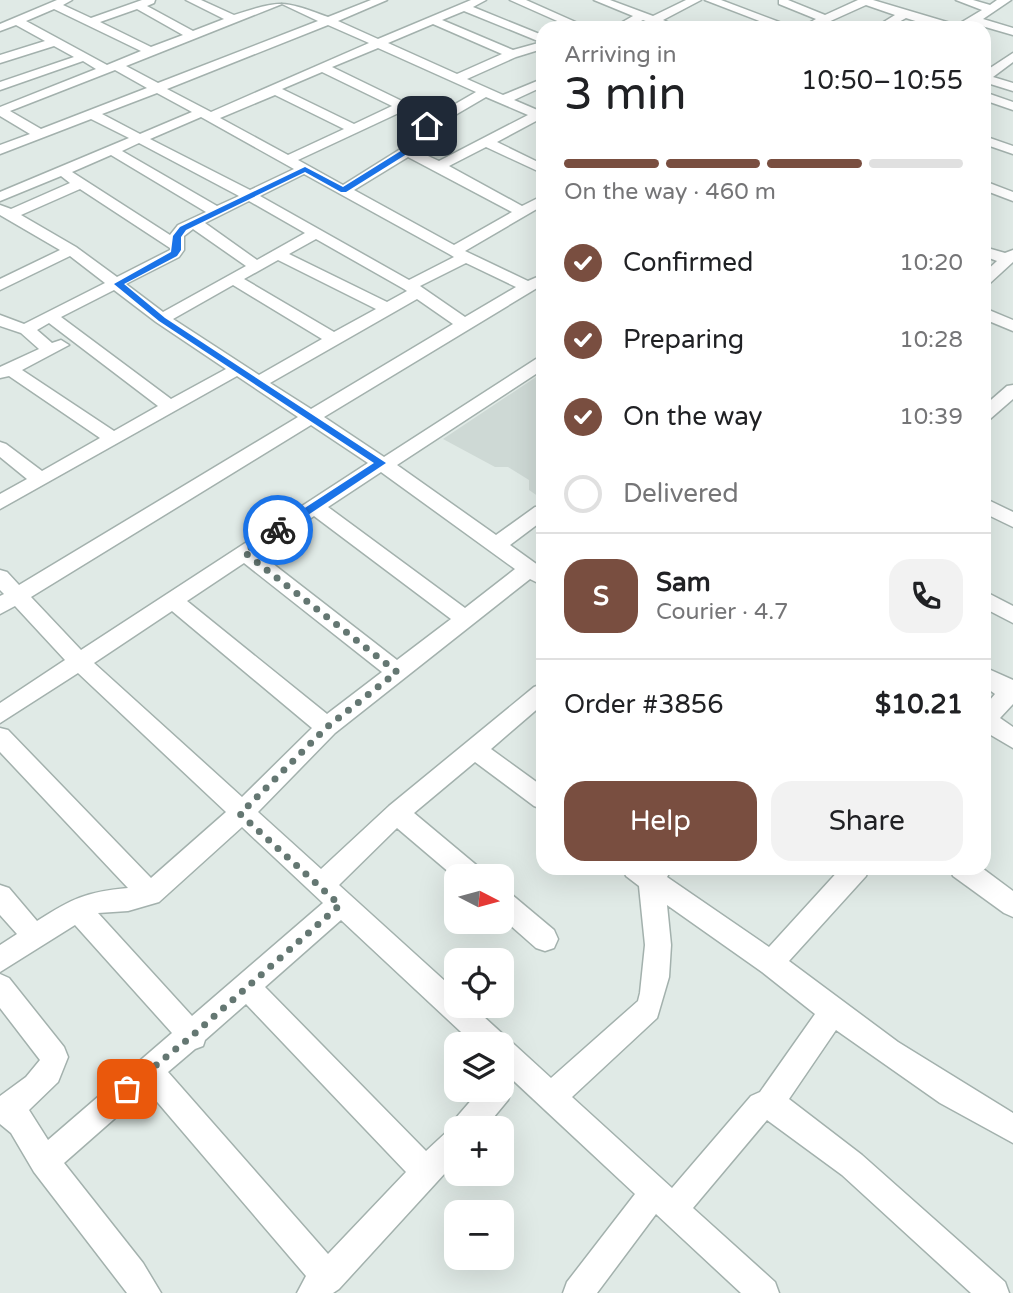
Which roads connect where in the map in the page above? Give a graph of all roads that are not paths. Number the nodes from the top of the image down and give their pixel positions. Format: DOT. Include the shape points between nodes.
graph roads {
  1 [pos="66,0"];
  2 [pos="192,0"];
  3 [pos="282,0"];
  4 [pos="381,0"];
  5 [pos="480,0"];
  6 [pos="516,0"];
  7 [pos="600,0"];
  8 [pos="695,0"];
  9 [pos="711,0"];
  10 [pos="867,0"];
  11 [pos="962,0"];
  12 [pos="1004,0"];
  13 [pos="785,1"];
  14 [pos="146,2"];
  15 [pos="1013,4"];
  16 [pos="54,5"];
  17 [pos="464,7"];
  18 [pos="991,9"];
  19 [pos="8,11"];
  20 [pos="905,15"];
  21 [pos="755,16"];
  22 [pos="648,18"];
  23 [pos="826,19"];
  24 [pos="22,20"];
  25 [pos="235,20"];
  26 [pos="432,20"];
  27 [pos="975,20"];
  28 [pos="329,21"];
  29 [pos="566,21"];
  30 [pos="639,21"];
  31 [pos="656,21"];
  32 [pos="769,21"];
  33 [pos="822,21"];
  34 [pos="893,21"];
  35 [pos="928,21"];
  36 [pos="978,21"];
  37 [pos="92,22"];
  38 [pos="170,23"];
  39 [pos="991,25"];
  40 [pos="0,28"];
  41 [pos="1013,32"];
  42 [pos="139,35"];
  43 [pos="194,36"];
  44 [pos="536,37"];
  45 [pos="56,41"];
  46 [pos="378,43"];
  47 [pos="536,48"];
  48 [pos="150,52"];
  49 [pos="512,54"];
  50 [pos="84,57"];
  51 [pos="1013,57"];
  52 [pos="0,59"];
  53 [pos="322,66"];
  54 [pos="112,68"];
  55 [pos="991,72"];
  56 [pos="458,78"];
  57 [pos="991,79"];
  58 [pos="0,86"];
  59 [pos="536,86"];
  60 [pos="1013,87"];
  61 [pos="159,89"];
  62 [pos="275,90"];
  63 [pos="486,91"];
  64 [pos="1013,93"];
  65 [pos="504,99"];
  66 [pos="1007,104"];
  67 [pos="402,106"];
  68 [pos="0,111"];
  69 [pos="208,114"];
  70 [pos="536,114"];
  71 [pos="93,115"];
  72 [pos="536,118"];
  73 [pos="438,119"];
  74 [pos="355,129"];
  75 [pos="42,135"];
  76 [pos="139,138"];
  77 [pos="487,142"];
  78 [pos="991,142"];
  79 [pos="0,150"];
  80 [pos="112,150"];
  81 [pos="1013,150"];
  82 [pos="407,152"];
  83 [pos="290,159"];
  84 [pos="439,166"];
  85 [pos="536,166"];
  86 [pos="305,169"];
  87 [pos="62,171"];
  88 [pos="81,183"];
  89 [pos="344,190"];
  90 [pos="991,190"];
  91 [pos="0,197"];
  92 [pos="247,197"];
  93 [pos="1013,197"];
  94 [pos="536,203"];
  95 [pos="521,211"];
  96 [pos="5,212"];
  97 [pos="218,213"];
  98 [pos="195,223"];
  99 [pos="314,234"];
  100 [pos="175,245"];
  101 [pos="71,250"];
  102 [pos="991,253"];
  103 [pos="276,254"];
  104 [pos="459,254"];
  105 [pos="1010,257"];
  106 [pos="258,267"];
  107 [pos="991,275"];
  108 [pos="235,280"];
  109 [pos="536,282"];
  110 [pos="0,284"];
  111 [pos="118,284"];
  112 [pos="536,284"];
  113 [pos="413,289"];
  114 [pos="386,308"];
  115 [pos="991,316"];
  116 [pos="51,317"];
  117 [pos="162,319"];
  118 [pos="0,320"];
  119 [pos="464,324"];
  120 [pos="1013,326"];
  121 [pos="26,329"];
  122 [pos="78,338"];
  123 [pos="334,339"];
  124 [pos="50,350"];
  125 [pos="536,367"];
  126 [pos="238,369"];
  127 [pos="5,372"];
  128 [pos="259,382"];
  129 [pos="1013,390"];
  130 [pos="170,407"];
  131 [pos="991,409"];
  132 [pos="313,418"];
  133 [pos="112,438"];
  134 [pos="0,448"];
  135 [pos="382,464"];
  136 [pos="40,479"];
  137 [pos="0,502"];
  138 [pos="314,506"];
  139 [pos="991,509"];
  140 [pos="536,516"];
  141 [pos="1013,520"];
  142 [pos="495,546"];
  143 [pos="244,552"];
  144 [pos="536,573"];
  145 [pos="0,577"];
  146 [pos="173,600"];
  147 [pos="10,601"];
  148 [pos="991,602"];
  149 [pos="1013,615"];
  150 [pos="465,619"];
  151 [pos="80,662"];
  152 [pos="397,672"];
  153 [pos="991,680"];
  154 [pos="1012,690"];
  155 [pos="536,697"];
  156 [pos="991,712"];
  157 [pos="0,714"];
  158 [pos="991,725"];
  159 [pos="327,727"];
  160 [pos="0,737"];
  161 [pos="1013,739"];
  162 [pos="475,750"];
  163 [pos="536,795"];
  164 [pos="397,813"];
  165 [pos="240,814"];
  166 [pos="457,864"];
  167 [pos="649,875"];
  168 [pos="653,875"];
  169 [pos="851,875"];
  170 [pos="972,875"];
  171 [pos="150,894"];
  172 [pos="330,895"];
  173 [pos="0,896"];
  174 [pos="1013,905"];
  175 [pos="77,909"];
  176 [pos="514,912"];
  177 [pos="35,937"];
  178 [pos="545,939"];
  179 [pos="0,960"];
  180 [pos="771,963"];
  181 [pos="0,987"];
  182 [pos="247,987"];
  183 [pos="832,1012"];
  184 [pos="481,1032"];
  185 [pos="193,1035"];
  186 [pos="148,1070"];
  187 [pos="514,1072"];
  188 [pos="552,1096"];
  189 [pos="488,1102"];
  190 [pos="768,1105"];
  191 [pos="4,1110"];
  192 [pos="476,1116"];
  193 [pos="1013,1129"];
  194 [pos="444,1154"];
  195 [pos="44,1162"];
  196 [pos="427,1173"];
  197 [pos="664,1200"];
  198 [pos="320,1285"];
  199 [pos="146,1293"];
  200 [pos="578,1293"];
  201 [pos="764,1293"];
  202 [pos="995,1293"];
  1 -- 16 [label="street"];
  2 -- 25 [label="street"];
  3 -- 25 [label="street"];
  3 -- 28 [label="street"];
  4 -- 28 [label="street"];
  5 -- 17 [label="street"];
  6 -- 29 [label="street"];
  7 -- 22 [label="street"];
  8 -- 22 [label="street"];
  9 -- 21 [label="street"];
  10 -- 20 [label="street"];
  10 -- 23 [label="street"];
  11 -- 18 [label="street"];
  12 -- 15 [label="street"];
  12 -- 18 [label="street"];
  13 -- 21 [label="street"];
  13 -- 23 [label="street"];
  14 -- 37 [label="street"];
  14 -- 38 [label="street"];
  16 -- 24 [label="street"];
  16 -- 37 [label="street"];
  17 -- 26 [label="street"];
  17 -- 44 [label="street"];
  18 -- 27 [label="street"];
  19 -- 24 [label="street"];
  20 -- 34 [label="street"];
  20 -- 35 [label="street"];
  21 -- 32 [label="street"];
  22 -- 30 [label="street"];
  22 -- 31 [label="street"];
  23 -- 33 [label="street"];
  24 -- 40 [label="street"];
  24 -- 45 [label="street"];
  25 -- 43 [label="street"];
  26 -- 46 [label="street"];
  26 -- 49 [label="street"];
  27 -- 36 [label="street"];
  28 -- 46 [label="street"];
  28 -- 61 [label="street"];
  37 -- 42 [label="street"];
  38 -- 42 [label="street"];
  38 -- 43 [label="street"];
  39 -- 41 [label="street"];
  42 -- 48 [label="street"];
  43 -- 48 [label="street"];
  45 -- 50 [label="street"];
  45 -- 52 [label="street"];
  46 -- 53 [label="street"];
  46 -- 56 [label="street"];
  47 -- 49 [label="street"];
  48 -- 54 [label="street"];
  49 -- 56 [label="street"];
  50 -- 54 [label="street"];
  50 -- 58 [label="street"];
  51 -- 55 [label="street"];
  53 -- 62 [label="street" via="281,83"];
  53 -- 67 [label="street"];
  54 -- 61 [label="street"];
  54 -- 68 [label="street"];
  56 -- 63 [label="street"];
  57 -- 60 [label="street"];
  59 -- 65 [label="street"];
  61 -- 69 [label="street"];
  61 -- 71 [label="street"];
  62 -- 69 [label="street"];
  62 -- 74 [label="street"];
  63 -- 65 [label="street"];
  63 -- 73 [label="street"];
  64 -- 66 [label="street"];
  65 -- 70 [label="street"];
  67 -- 73 [label="street"];
  67 -- 74 [label="street"];
  68 -- 75 [label="street"];
  69 -- 76 [label="street"];
  69 -- 83 [label="street"];
  71 -- 75 [label="street"];
  71 -- 76 [label="street"];
  72 -- 77 [label="street"];
  73 -- 82 [label="street" via="427,126 424,140"];
  74 -- 83 [label="street"];
  75 -- 79 [label="street"];
  76 -- 80 [label="street"];
  76 -- 92 [label="street"];
  77 -- 84 [label="street"];
  77 -- 85 [label="street"];
  78 -- 81 [label="street"];
  80 -- 87 [label="street"];
  80 -- 97 [label="street"];
  82 -- 84 [label="street"];
  82 -- 89 [label="street"];
  83 -- 86 [label="street"];
  84 -- 95 [label="street"];
  86 -- 89 [label="street"];
  86 -- 92 [label="street"];
  87 -- 88 [label="street"];
  87 -- 91 [label="street"];
  88 -- 96 [label="street"];
  88 -- 100 [label="street"];
  89 -- 104 [label="street"];
  90 -- 93 [label="street"];
  92 -- 97 [label="street"];
  92 -- 99 [label="street"];
  94 -- 95 [label="street"];
  95 -- 104 [label="street"];
  96 -- 101 [label="street"];
  97 -- 98 [label="street"];
  98 -- 100 [label="street" via="178,232"];
  98 -- 106 [label="street"];
  99 -- 103 [label="street"];
  99 -- 113 [label="street"];
  100 -- 111 [label="street" via="174,254"];
  101 -- 110 [label="street"];
  101 -- 111 [label="street"];
  102 -- 105 [label="street"];
  103 -- 106 [label="street"];
  103 -- 114 [label="street"];
  104 -- 109 [label="street"];
  104 -- 113 [label="street"];
  105 -- 107 [label="street"];
  106 -- 108 [label="street"];
  108 -- 117 [label="street"];
  108 -- 123 [label="street"];
  111 -- 116 [label="street"];
  111 -- 117 [label="street"];
  112 -- 119 [label="street"];
  113 -- 114 [label="street"];
  113 -- 119 [label="street"];
  114 -- 123 [label="street"];
  115 -- 120 [label="street"];
  116 -- 121 [label="street"];
  116 -- 122 [label="street"];
  117 -- 126 [label="street"];
  118 -- 121 [label="street"];
  119 -- 132 [label="street"];
  121 -- 124 [label="street"];
  122 -- 124 [label="street"];
  122 -- 130 [label="street"];
  123 -- 128 [label="street"];
  124 -- 127 [label="street"];
  125 -- 135 [label="street"];
  126 -- 128 [label="street"];
  126 -- 130 [label="street"];
  127 -- 133 [label="street"];
  128 -- 132 [label="street"];
  129 -- 131 [label="street"];
  130 -- 133 [label="street"];
  132 -- 135 [label="street"];
  132 -- 147 [label="street"];
  133 -- 136 [label="street"];
  134 -- 136 [label="street"];
  135 -- 138 [label="street"];
  135 -- 142 [label="street"];
  136 -- 137 [label="street"];
  138 -- 143 [label="street"];
  138 -- 150 [label="street"];
  139 -- 141 [label="street"];
  140 -- 142 [label="street"];
  142 -- 144 [label="street"];
  143 -- 146 [label="street"];
  143 -- 152 [label="street"];
  144 -- 150 [label="street"];
  145 -- 147 [label="street"];
  146 -- 151 [label="street"];
  146 -- 159 [label="street"];
  147 -- 151 [label="street"];
  148 -- 149 [label="street"];
  150 -- 152 [label="street"];
  151 -- 157 [label="street"];
  151 -- 165 [label="street"];
  152 -- 159 [label="street"];
  153 -- 154 [label="street"];
  154 -- 156 [label="street"];
  155 -- 162 [label="street"];
  158 -- 161 [label="street"];
  159 -- 165 [label="street"];
  160 -- 171 [label="street"];
  162 -- 163 [label="street"];
  162 -- 164 [label="street"];
  164 -- 166 [label="street"];
  164 -- 172 [label="street"];
  165 -- 171 [label="street"];
  165 -- 172 [label="street"];
  167 -- 188 [label="street" via="658,939 654,993 648,1009"];
  168 -- 180 [label="street"];
  169 -- 180 [label="street"];
  170 -- 174 [label="street"];
  171 -- 175 [label="street"];
  172 -- 182 [label="street"];
  172 -- 184 [label="street"];
  173 -- 177 [label="street"];
  175 -- 177 [label="street"];
  175 -- 185 [label="street"];
  176 -- 178 [label="street"];
  177 -- 179 [label="street"];
  180 -- 183 [label="street"];
  181 -- 191 [label="street" via="54,1057 47,1075"];
  182 -- 185 [label="street"];
  182 -- 196 [label="street"];
  183 -- 190 [label="street"];
  183 -- 193 [label="street" via="972,1108"];
  185 -- 186 [label="street"];
  186 -- 195 [label="street"];
  186 -- 198 [label="street"];
  187 -- 188 [label="street"];
  188 -- 197 [label="street"];
  189 -- 192 [label="street"];
  190 -- 197 [label="street"];
  190 -- 202 [label="street" via="796,1120 843,1158"];
  191 -- 195 [label="street" via="25,1128"];
  194 -- 196 [label="street"];
  195 -- 199 [label="street"];
  196 -- 198 [label="street"];
  197 -- 200 [label="street"];
  197 -- 201 [label="street"];
}
